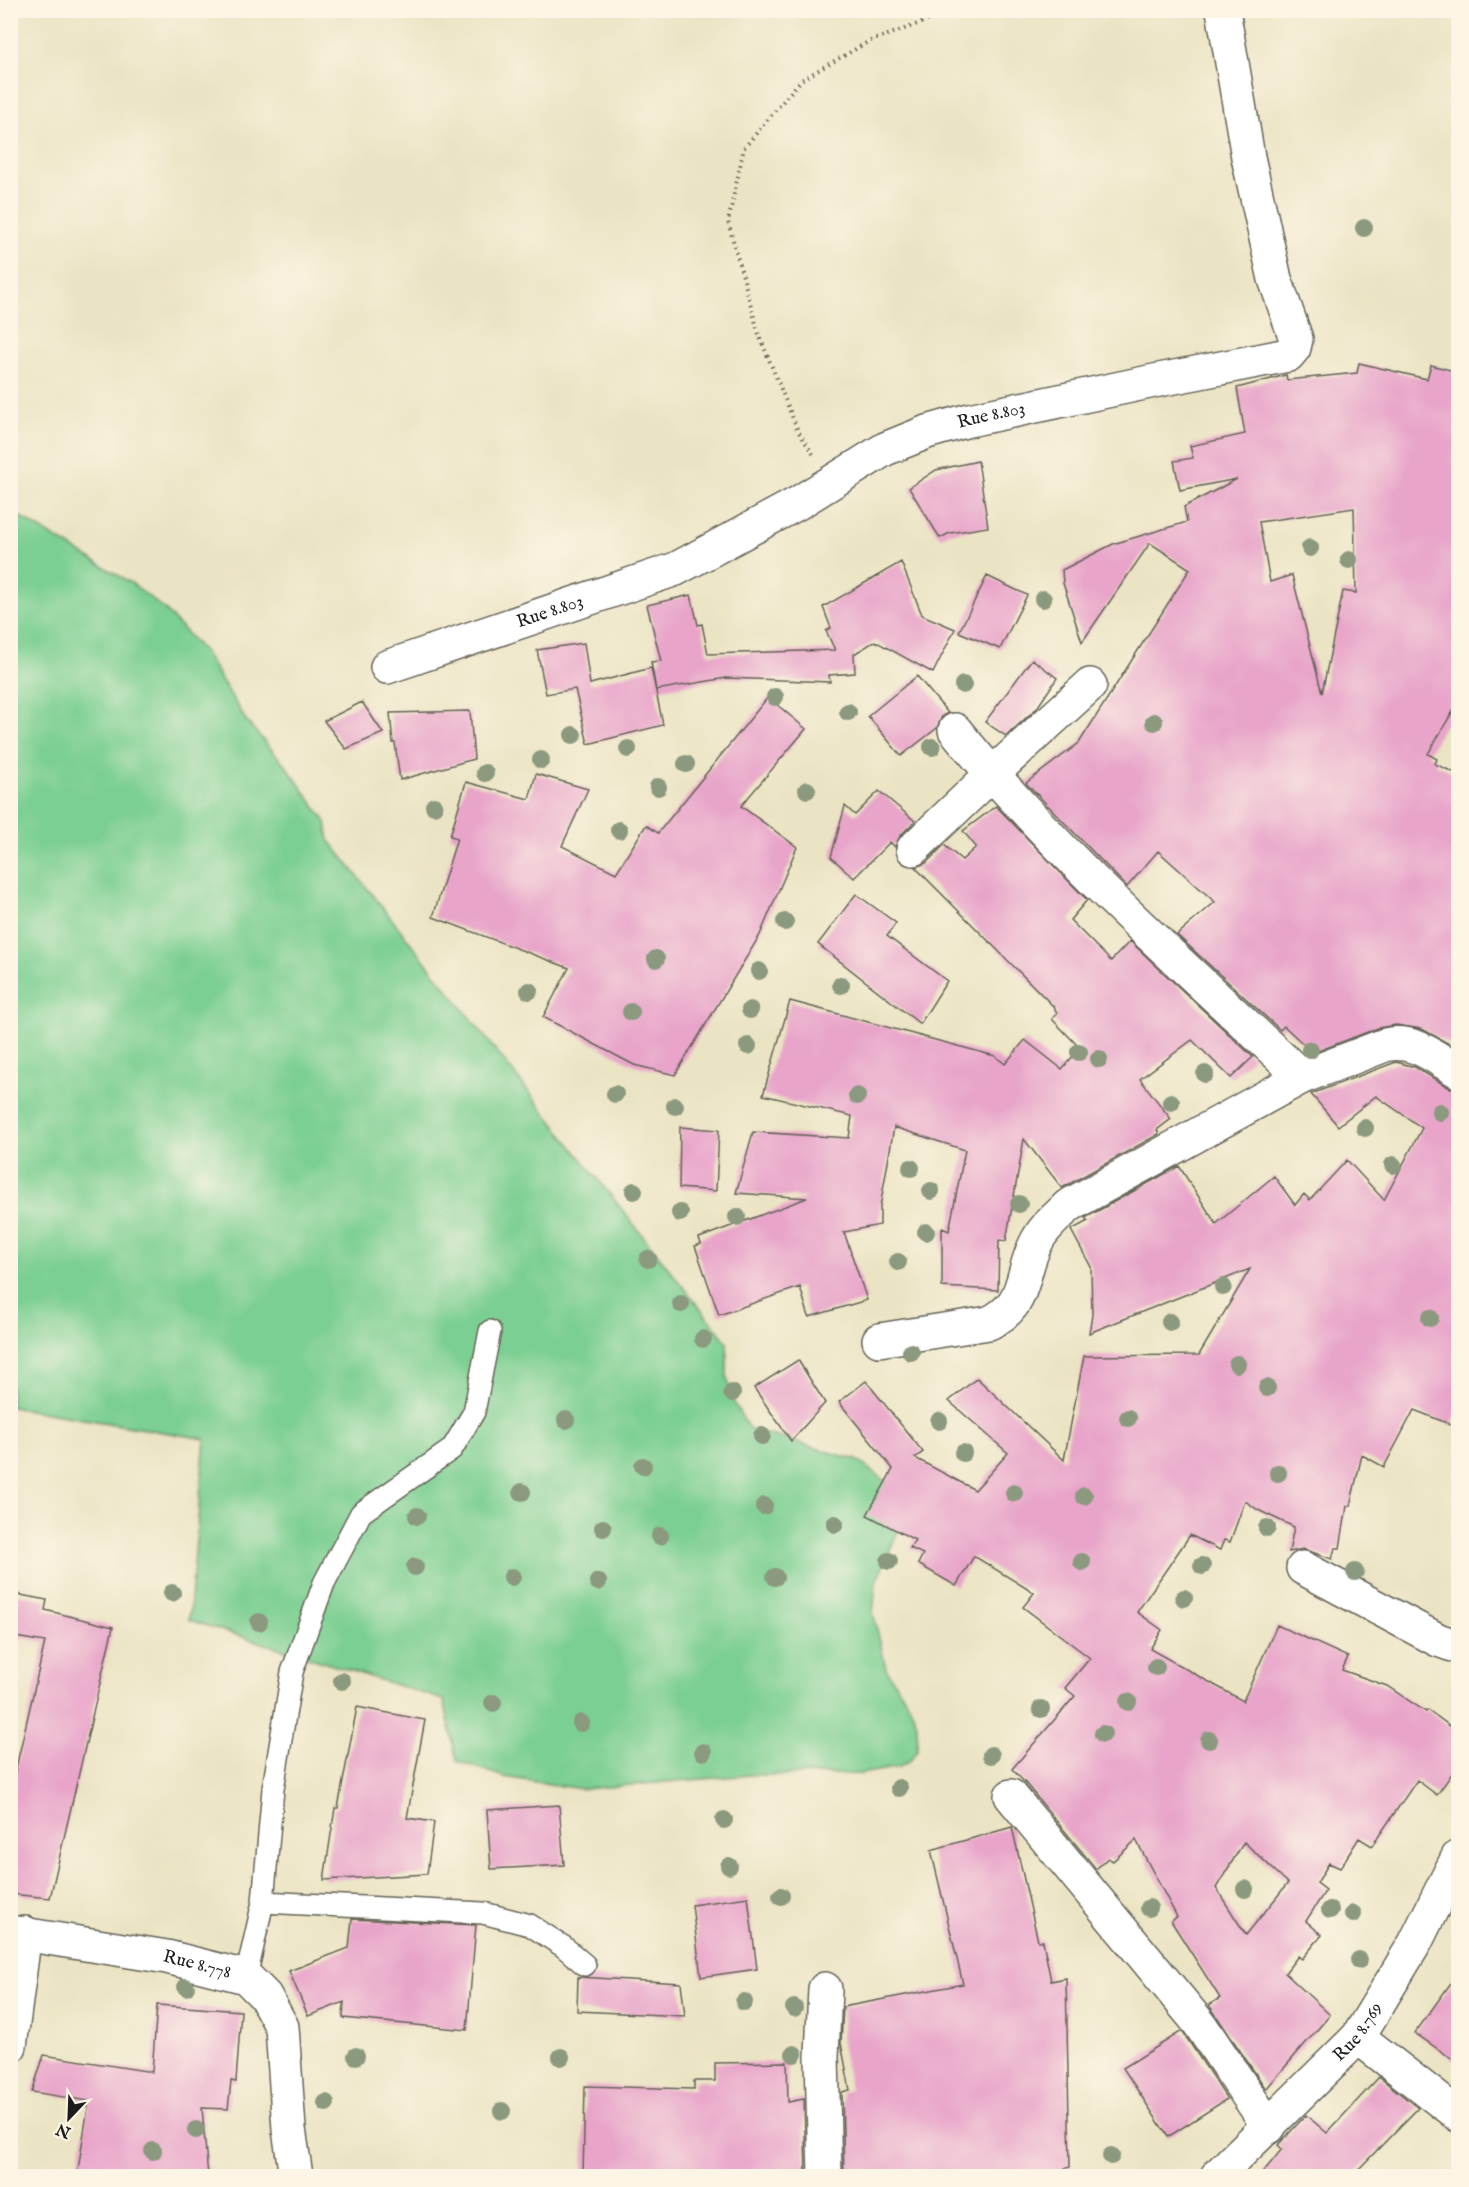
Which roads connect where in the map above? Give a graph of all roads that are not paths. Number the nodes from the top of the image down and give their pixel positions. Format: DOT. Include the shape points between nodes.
graph roads {
  1 [pos="1223,10"];
  2 [pos="387,667"];
  3 [pos="1090,685"];
  4 [pos="955,730"];
  5 [pos="992,774"];
  6 [pos="913,849"];
  7 [pos="1458,1071"];
  8 [pos="1302,1077"];
  9 [pos="490,1331"];
  10 [pos="879,1340"];
  11 [pos="1303,1568"];
  12 [pos="1458,1647"];
  13 [pos="1011,1796"];
  14 [pos="1458,1857"];
  15 [pos="263,1902"];
  16 [pos="18,1932"];
  17 [pos="585,1965"];
  18 [pos="246,1977"];
  19 [pos="825,1989"];
  20 [pos="1358,2037"];
  21 [pos="10,2046"];
  22 [pos="1458,2115"];
  23 [pos="1269,2127"];
  24 [pos="296,2176"];
  25 [pos="825,2176"];
  26 [pos="1217,2176"];
  1 -- 2 [label="street, Rue 8.803" via="1260,213 1275,279 1296,339 1288,355 927,432 885,449 798,503 676,569"];
  3 -- 5 [label="street"];
  4 -- 5 [label="street"];
  5 -- 6 [label="street"];
  5 -- 8 [label="street" via="1109,894"];
  7 -- 8 [label="street" via="1410,1044 1398,1042"];
  8 -- 10 [label="street" via="1068,1206 1036,1241 1016,1302 1004,1316 989,1323"];
  9 -- 15 [label="lane" via="474,1412 452,1449 361,1513 324,1583 292,1672 273,1788"];
  11 -- 12 [label="street"];
  13 -- 23 [label="street" via="1199,2023"];
  14 -- 20 [label="street, Rue 8.769" via="1415,1943"];
  15 -- 17 [label="lane" via="483,1912 530,1925"];
  15 -- 18 [label="lane"];
  16 -- 18 [label="street, Rue 8.778" via="167,1957"];
  16 -- 21 [label="street"];
  18 -- 24 [label="street, Rue 8.778" via="265,1996 282,2027"];
  19 -- 25 [label="street" via="822,2056"];
  20 -- 22 [label="street"];
  20 -- 23 [label="street, Rue 8.769"];
  23 -- 26 [label="street, Rue 8.769"];
}
